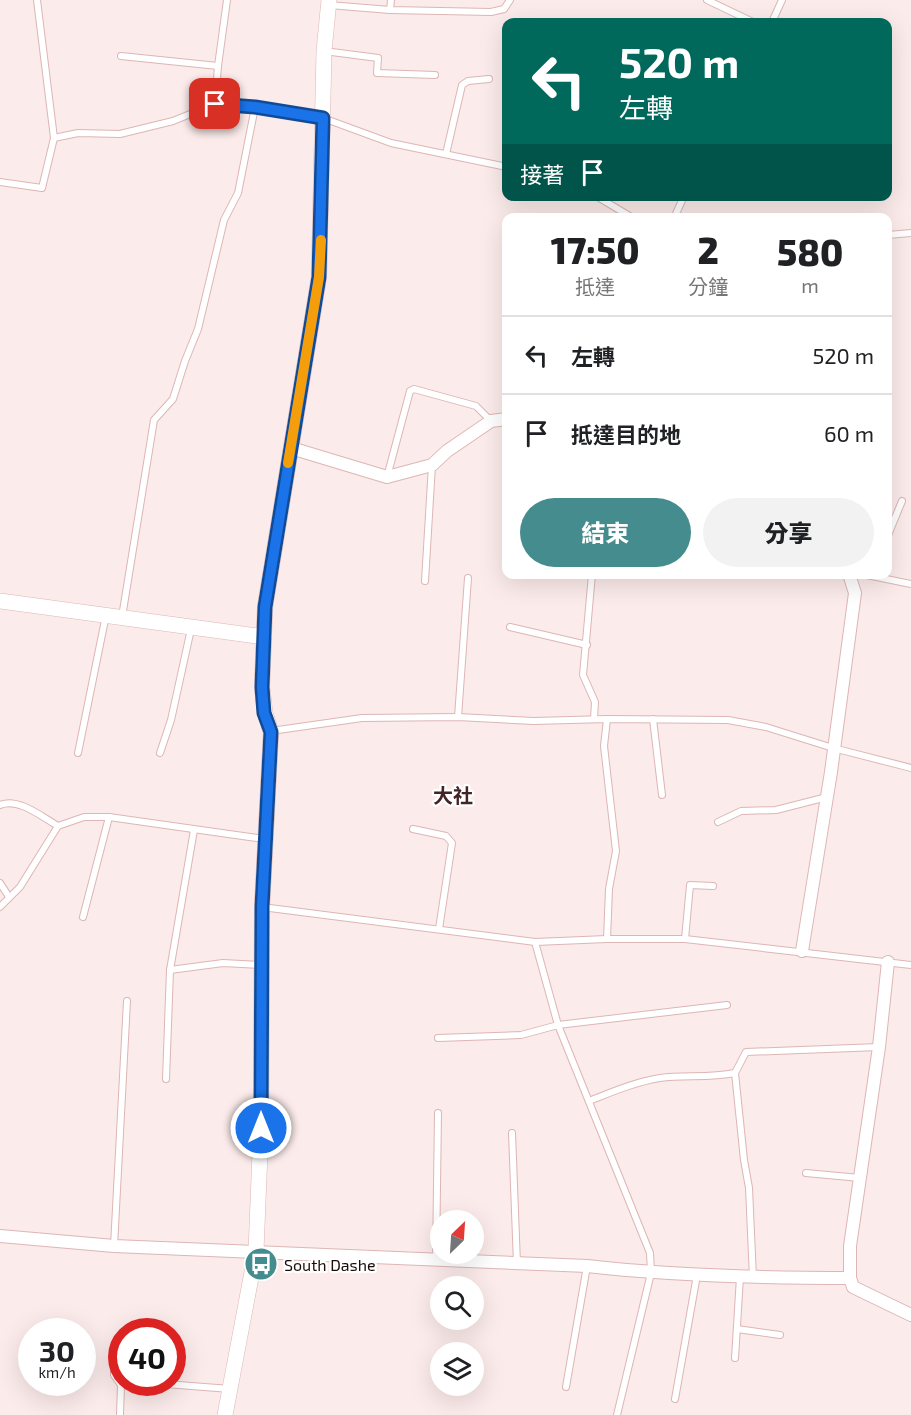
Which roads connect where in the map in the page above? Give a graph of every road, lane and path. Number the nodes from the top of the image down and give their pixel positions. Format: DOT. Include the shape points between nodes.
graph roads {
  1 [pos="37,0"];
  2 [pos="228,0"];
  3 [pos="391,0"];
  4 [pos="510,0"];
  5 [pos="707,0"];
  6 [pos="782,0"];
  7 [pos="329,3"];
  8 [pos="390,10"];
  9 [pos="745,18"];
  10 [pos="774,18"];
  11 [pos="324,51"];
  12 [pos="121,56"];
  13 [pos="218,66"];
  14 [pos="435,75"];
  15 [pos="489,79"];
  16 [pos="215,104"];
  17 [pos="255,107"];
  18 [pos="323,118"];
  19 [pos="54,138"];
  20 [pos="446,154"];
  21 [pos="502,166"];
  22 [pos="0,182"];
  23 [pos="604,201"];
  24 [pos="625,213"];
  25 [pos="911,233"];
  26 [pos="892,235"];
  27 [pos="502,419"];
  28 [pos="491,421"];
  29 [pos="291,448"];
  30 [pos="432,465"];
  31 [pos="387,477"];
  32 [pos="902,501"];
  33 [pos="892,525"];
  34 [pos="468,578"];
  35 [pos="592,579"];
  36 [pos="851,579"];
  37 [pos="887,579"];
  38 [pos="425,581"];
  39 [pos="911,584"];
  40 [pos="0,601"];
  41 [pos="106,615"];
  42 [pos="122,617"];
  43 [pos="510,627"];
  44 [pos="192,628"];
  45 [pos="264,637"];
  46 [pos="587,645"];
  47 [pos="458,717"];
  48 [pos="607,718"];
  49 [pos="594,719"];
  50 [pos="654,719"];
  51 [pos="271,732"];
  52 [pos="833,748"];
  53 [pos="78,753"];
  54 [pos="160,753"];
  55 [pos="911,759"];
  56 [pos="910,767"];
  57 [pos="662,795"];
  58 [pos="827,797"];
  59 [pos="0,805"];
  60 [pos="109,817"];
  61 [pos="718,822"];
  62 [pos="58,826"];
  63 [pos="194,830"];
  64 [pos="413,830"];
  65 [pos="264,839"];
  66 [pos="0,883"];
  67 [pos="713,885"];
  68 [pos="9,897"];
  69 [pos="0,907"];
  70 [pos="262,907"];
  71 [pos="83,917"];
  72 [pos="439,929"];
  73 [pos="607,939"];
  74 [pos="685,939"];
  75 [pos="535,942"];
  76 [pos="802,951"];
  77 [pos="888,962"];
  78 [pos="261,965"];
  79 [pos="911,965"];
  80 [pos="170,970"];
  81 [pos="127,1001"];
  82 [pos="727,1005"];
  83 [pos="558,1025"];
  84 [pos="438,1038"];
  85 [pos="879,1047"];
  86 [pos="735,1073"];
  87 [pos="166,1079"];
  88 [pos="589,1101"];
  89 [pos="438,1113"];
  90 [pos="512,1133"];
  91 [pos="806,1173"];
  92 [pos="860,1178"];
  93 [pos="436,1210"];
  94 [pos="0,1236"];
  95 [pos="114,1245"];
  96 [pos="256,1251"];
  97 [pos="430,1260"];
  98 [pos="484,1262"];
  99 [pos="517,1264"];
  100 [pos="587,1266"];
  101 [pos="651,1273"];
  102 [pos="697,1275"];
  103 [pos="740,1277"];
  104 [pos="753,1278"];
  105 [pos="850,1278"];
  106 [pos="911,1315"];
  107 [pos="736,1329"];
  108 [pos="780,1335"];
  109 [pos="735,1358"];
  110 [pos="186,1386"];
  111 [pos="566,1387"];
  112 [pos="230,1389"];
  113 [pos="121,1396"];
  114 [pos="675,1399"];
  115 [pos="120,1415"];
  116 [pos="225,1415"];
  117 [pos="617,1415"];
  1 -- 19 [label="lane"];
  2 -- 13 [label="lane"];
  3 -- 8 [label="lane"];
  4 -- 8 [label="lane" via="504,9 491,12"];
  5 -- 9 [label="lane"];
  6 -- 10 [label="lane"];
  7 -- 8 [label="lane"];
  7 -- 11 [label="street"];
  11 -- 14 [label="lane" via="378,58 377,73"];
  11 -- 18 [label="street"];
  12 -- 13 [label="lane"];
  13 -- 16 [label="lane"];
  15 -- 20 [label="lane" via="462,85"];
  16 -- 17 [label="lane"];
  16 -- 19 [label="lane" via="173,121 120,134 78,133"];
  17 -- 18 [label="lane"];
  17 -- 42 [label="lane" via="238,193 224,220 198,329 173,399 154,420"];
  18 -- 20 [label="lane" via="391,143"];
  18 -- 29 [label="street" via="319,277"];
  19 -- 22 [label="lane" via="42,188"];
  20 -- 21 [label="lane"];
  23 -- 24 [label="lane"];
  25 -- 26 [label="lane"];
  27 -- 28 [label="street"];
  28 -- 30 [label="street"];
  28 -- 31 [label="lane" via="476,406 410,391"];
  29 -- 31 [label="street"];
  29 -- 45 [label="street" via="271,561"];
  30 -- 31 [label="street"];
  30 -- 38 [label="lane"];
  32 -- 33 [label="lane"];
  34 -- 47 [label="lane"];
  35 -- 46 [label="lane"];
  36 -- 52 [label="street" via="855,593"];
  37 -- 39 [label="lane"];
  40 -- 41 [label="street"];
  41 -- 42 [label="street"];
  41 -- 53 [label="lane"];
  42 -- 44 [label="street"];
  43 -- 46 [label="lane"];
  44 -- 45 [label="street"];
  44 -- 54 [label="lane"];
  45 -- 51 [label="street" via="262,687 264,713"];
  46 -- 49 [label="lane" via="583,675 595,702"];
  47 -- 49 [label="lane"];
  47 -- 51 [label="lane" via="362,718"];
  48 -- 49 [label="lane"];
  48 -- 50 [label="lane"];
  48 -- 73 [label="lane" via="604,746 616,851 609,889"];
  50 -- 52 [label="lane" via="728,720 766,727"];
  50 -- 57 [label="lane"];
  51 -- 65 [label="street"];
  52 -- 56 [label="lane"];
  52 -- 58 [label="street"];
  55 -- 56 [label="lane"];
  58 -- 61 [label="lane" via="776,810 741,811"];
  58 -- 76 [label="street"];
  59 -- 62 [label="lane" via="18,804"];
  60 -- 62 [label="lane" via="84,817"];
  60 -- 63 [label="lane"];
  60 -- 71 [label="lane"];
  62 -- 68 [label="lane" via="20,887"];
  63 -- 65 [label="lane"];
  63 -- 80 [label="lane"];
  64 -- 72 [label="lane" via="446,836 452,843"];
  65 -- 70 [label="street"];
  66 -- 68 [label="lane"];
  67 -- 74 [label="lane" via="690,885"];
  68 -- 69 [label="lane"];
  70 -- 72 [label="lane"];
  70 -- 78 [label="street"];
  72 -- 75 [label="lane"];
  73 -- 74 [label="lane"];
  73 -- 75 [label="lane"];
  74 -- 76 [label="lane"];
  75 -- 83 [label="lane"];
  76 -- 77 [label="lane"];
  77 -- 79 [label="lane"];
  77 -- 85 [label="street"];
  78 -- 80 [label="lane" via="223,963"];
  78 -- 96 [label="street"];
  80 -- 87 [label="lane"];
  81 -- 95 [label="lane"];
  82 -- 83 [label="lane"];
  83 -- 84 [label="lane" via="521,1035"];
  83 -- 88 [label="lane"];
  85 -- 86 [label="lane" via="746,1052"];
  85 -- 92 [label="street"];
  86 -- 88 [label="lane" via="661,1078"];
  86 -- 104 [label="lane" via="749,1188"];
  88 -- 101 [label="lane" via="650,1253"];
  89 -- 93 [label="lane"];
  90 -- 99 [label="lane"];
  91 -- 92 [label="lane"];
  92 -- 105 [label="street" via="850,1246"];
  94 -- 95 [label="street"];
  95 -- 96 [label="street"];
  96 -- 97 [label="street"];
  96 -- 112 [label="street"];
  98 -- 99 [label="street"];
  99 -- 100 [label="street"];
  100 -- 101 [label="street"];
  100 -- 111 [label="lane"];
  101 -- 102 [label="street"];
  101 -- 117 [label="lane"];
  102 -- 103 [label="street"];
  102 -- 114 [label="lane"];
  103 -- 104 [label="street"];
  103 -- 107 [label="lane"];
  104 -- 105 [label="street"];
  105 -- 106 [label="street" via="853,1287"];
  107 -- 108 [label="lane"];
  107 -- 109 [label="lane"];
  110 -- 112 [label="lane"];
  112 -- 116 [label="street"];
  113 -- 115 [label="lane"];
}
